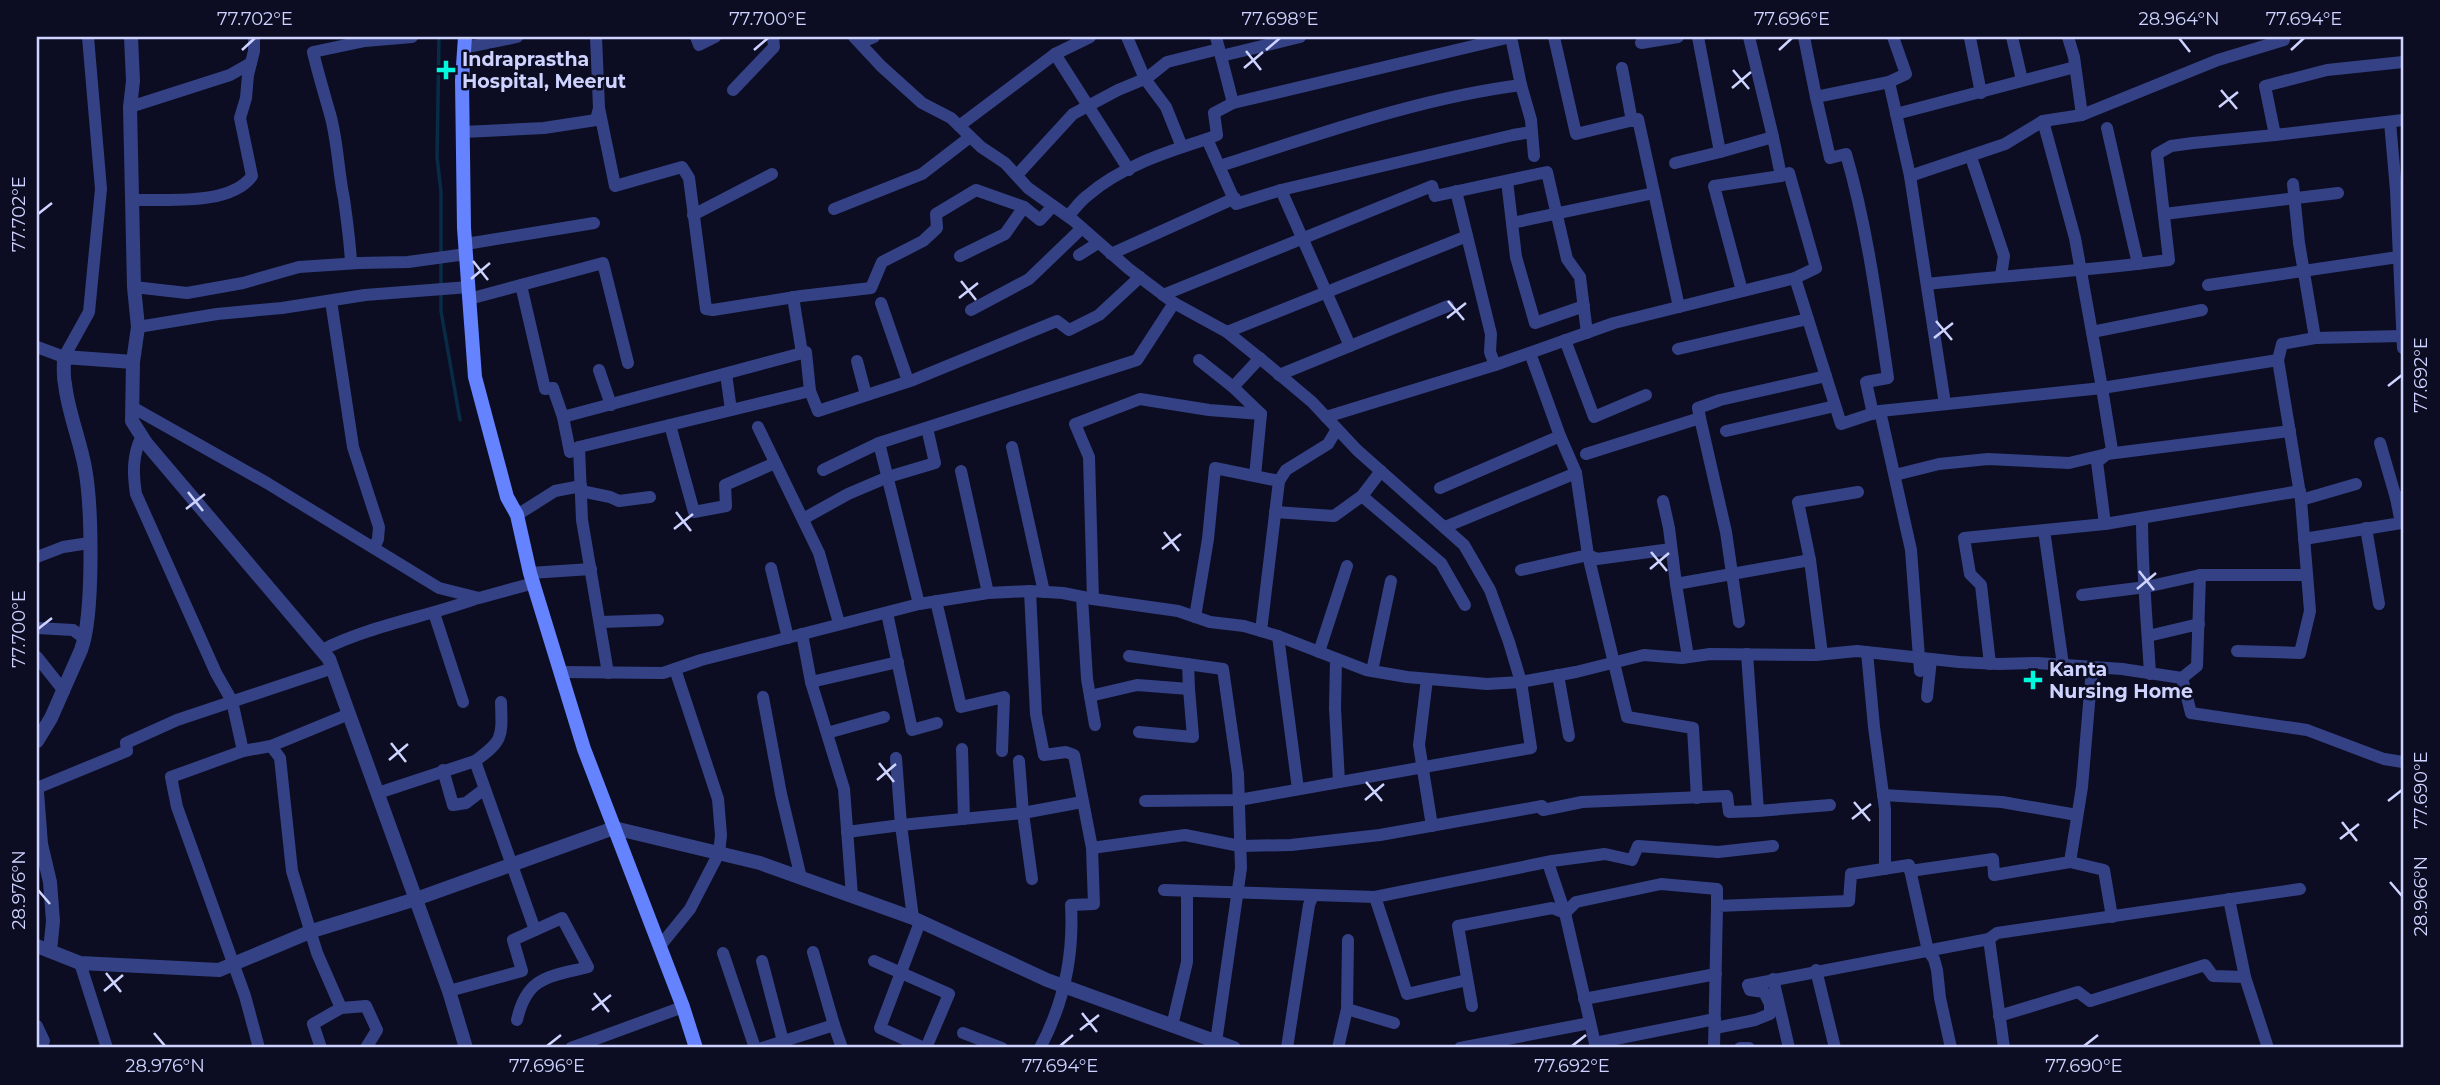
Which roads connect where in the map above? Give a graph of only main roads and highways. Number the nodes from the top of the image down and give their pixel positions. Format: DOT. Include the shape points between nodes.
graph roads {
  1 [pos="465,43"];
  2 [pos="696,1048"];
  1 -- 2 [label="main road" via="466,249 475,377 584,749"];
}
